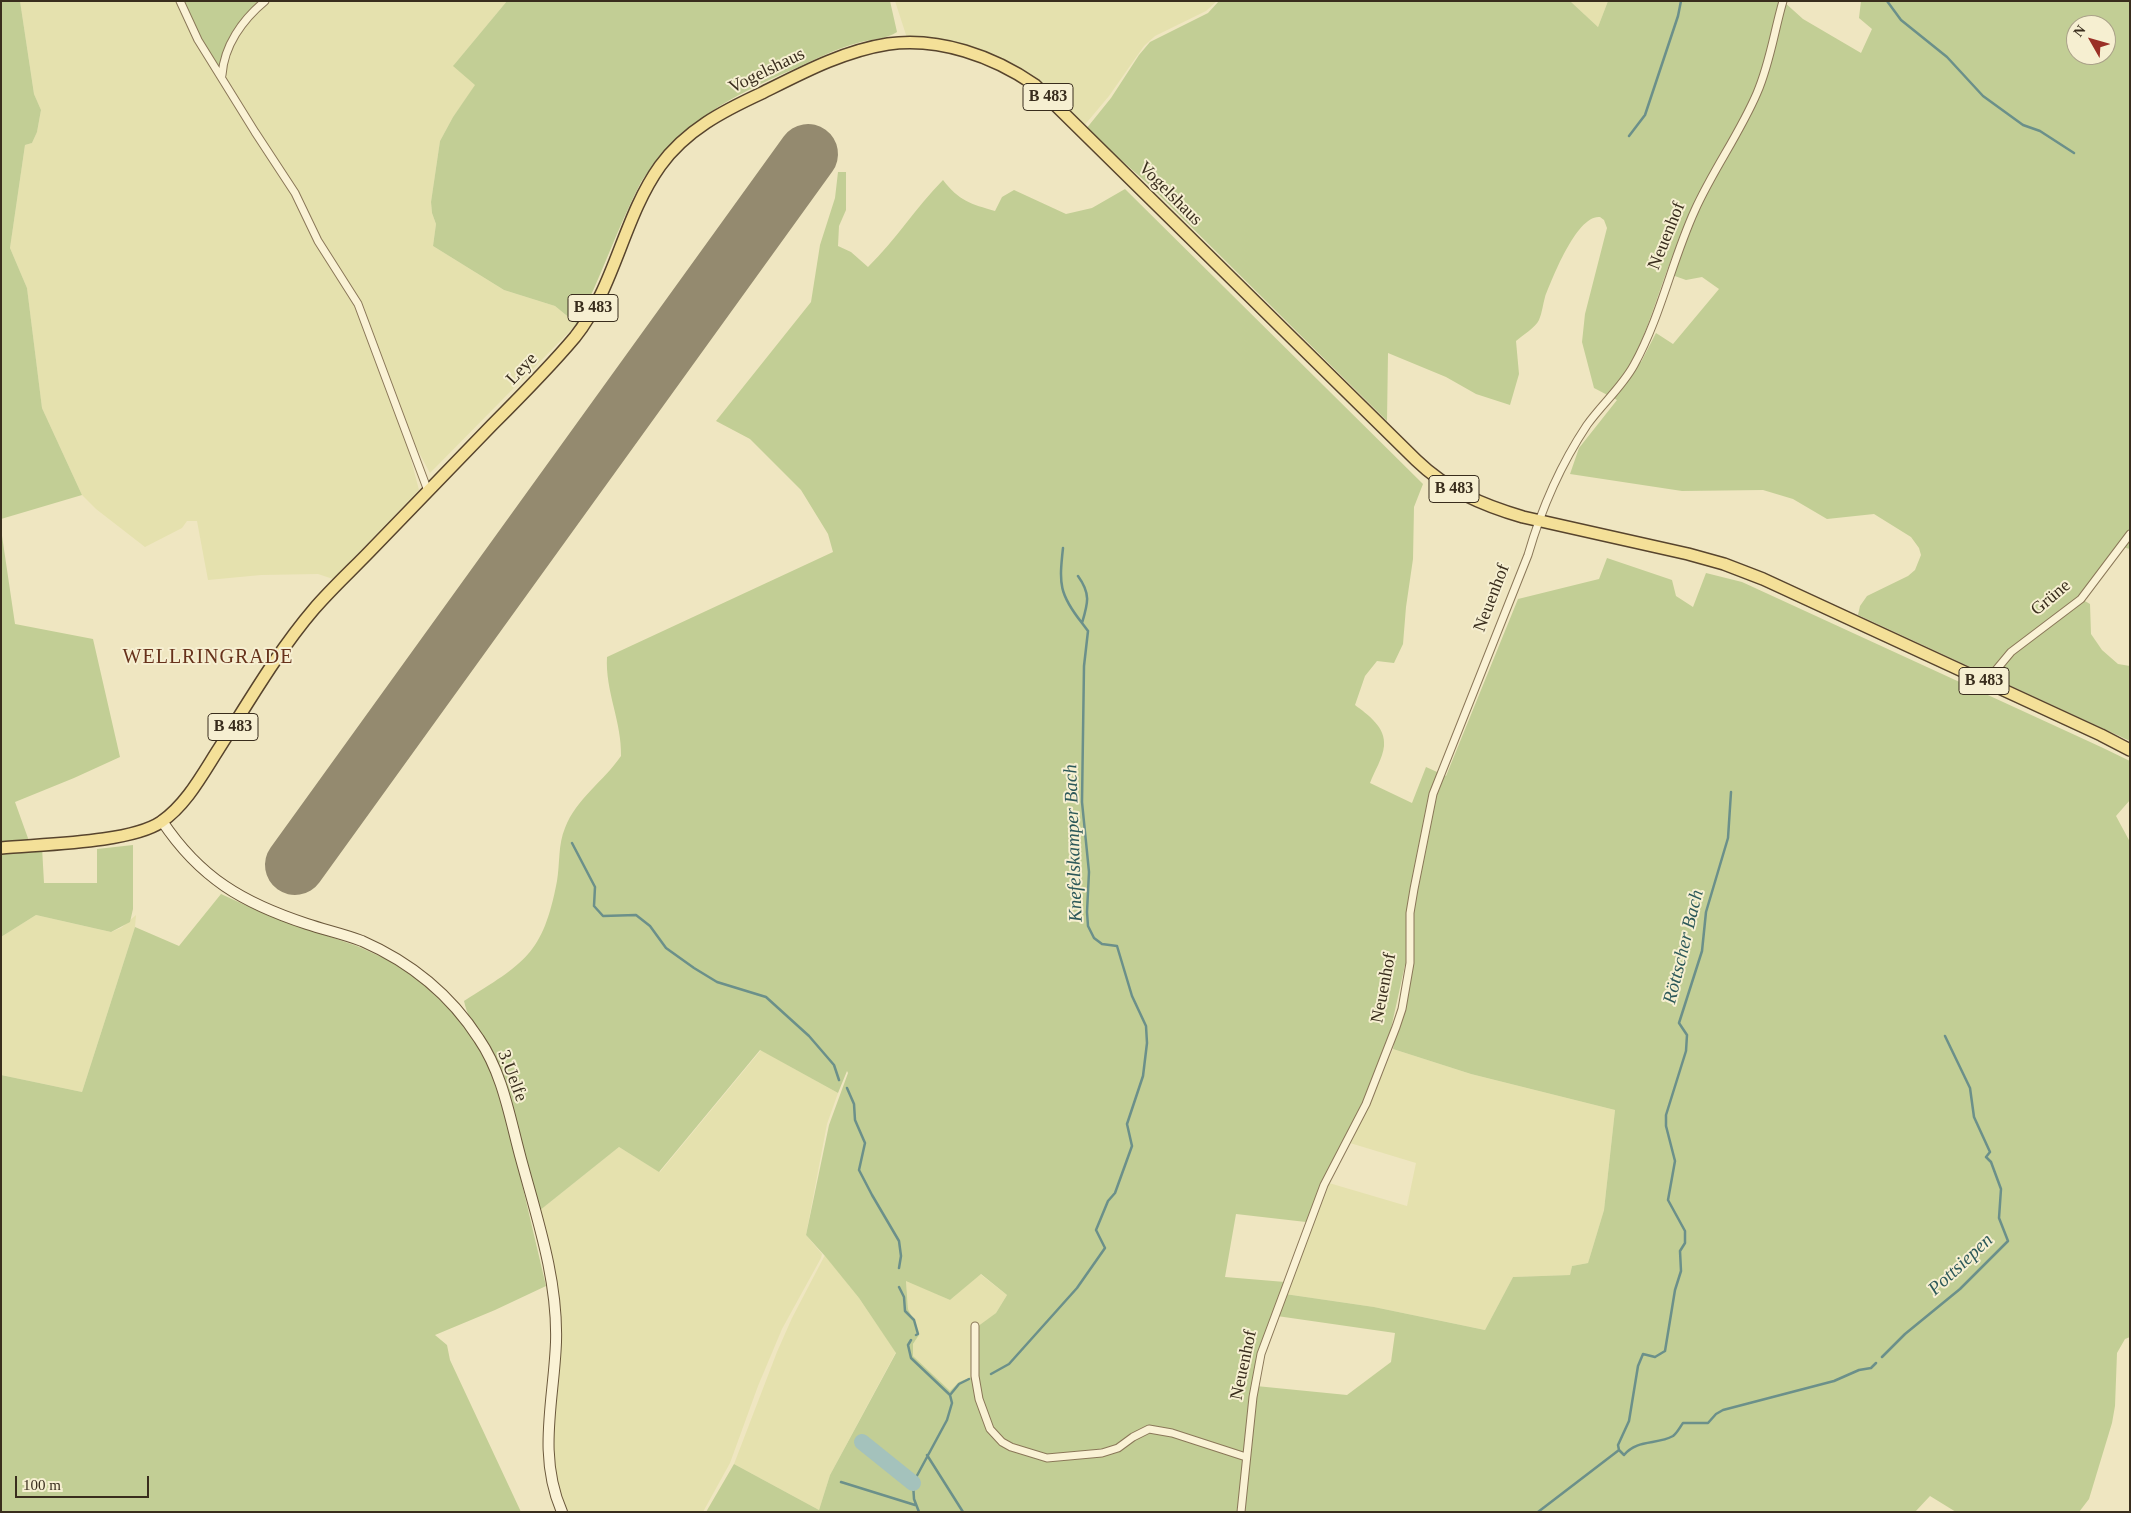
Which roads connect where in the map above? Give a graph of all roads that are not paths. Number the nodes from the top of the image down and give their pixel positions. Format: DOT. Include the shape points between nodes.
graph roads {
  1 [pos="180,1"];
  2 [pos="265,1"];
  3 [pos="1782,5"];
  4 [pos="222,75"];
  5 [pos="729,108"];
  6 [pos="428,491"];
  7 [pos="1539,520"];
  8 [pos="2130,534"];
  9 [pos="1986,682"];
  10 [pos="2130,750"];
  11 [pos="162,821"];
  12 [pos="1,848"];
  13 [pos="975,1326"];
  14 [pos="1246,1457"];
  15 [pos="562,1512"];
  16 [pos="1242,1512"];
  1 -- 4 [label="street" via="198,40"];
  2 -- 4 [label="street" via="234,37 226,53"];
  3 -- 7 [label="street, Neuenhof" via="1763,79 1695,210 1648,337 1627,376 1581,435"];
  4 -- 6 [label="street" via="295,193 318,241 358,304"];
  5 -- 6 [label="main road, Leye / B 483" via="681,142 649,182 594,306 575,337"];
  5 -- 7 [label="main road, Vogelshaus / B 483" via="820,65 888,44 937,46 997,62 1020,75 1053,102 1429,472 1479,502"];
  6 -- 11 [label="main road, Leye / B 483" via="337,583 298,630 186,798"];
  7 -- 9 [label="main road, B 483" via="1724,564"];
  7 -- 14 [label="street, Neuenhof" via="1433,794 1410,913 1410,963 1402,1009 1366,1104 1324,1184 1267,1336 1256,1374"];
  8 -- 9 [label="street, Grüne" via="2081,599 2012,652"];
  9 -- 10 [label="main road, B 483"];
  11 -- 12 [label="main road, B 483" via="135,834"];
  11 -- 15 [label="street, 3.Uelfe" via="184,851 216,881 241,897 270,911 360,940 414,970 450,1001 480,1039 504,1094 552,1285 556,1342 548,1414 548,1454 553,1488"];
  13 -- 14 [label="street" via="975,1376 979,1399 990,1429 1012,1447 1047,1458 1102,1453 1118,1448 1149,1429 1172,1433"];
  14 -- 16 [label="street, Neuenhof"];
}
